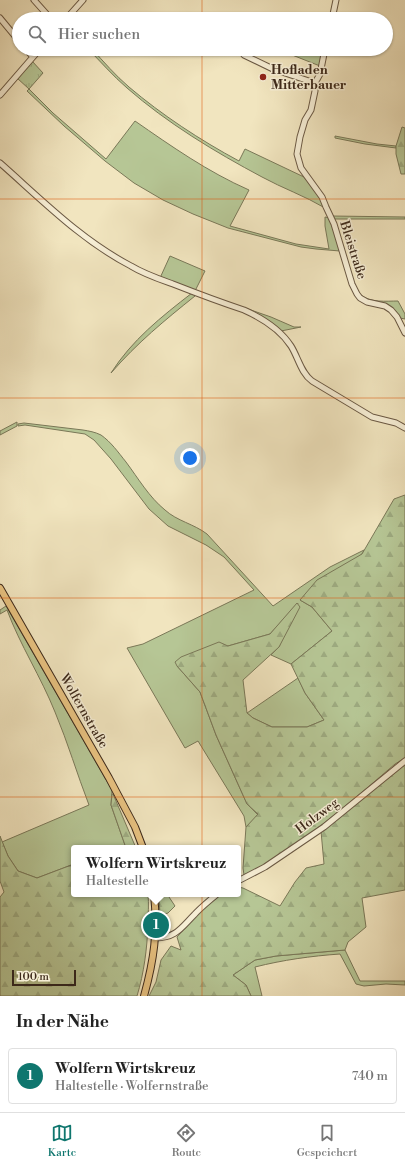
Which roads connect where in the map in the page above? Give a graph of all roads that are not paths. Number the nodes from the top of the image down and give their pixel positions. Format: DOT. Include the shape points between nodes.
graph roads {
  1 [pos="34,0"];
  2 [pos="83,0"];
  3 [pos="336,0"];
  4 [pos="44,12"];
  5 [pos="72,12"];
  6 [pos="333,12"];
  7 [pos="0,18"];
  8 [pos="12,33"];
  9 [pos="246,56"];
  10 [pos="324,56"];
  11 [pos="33,57"];
  12 [pos="315,83"];
  13 [pos="0,96"];
  14 [pos="0,163"];
  15 [pos="405,334"];
  16 [pos="405,428"];
  17 [pos="0,588"];
  18 [pos="405,761"];
  19 [pos="142,845"];
  20 [pos="241,879"];
  21 [pos="154,897"];
  22 [pos="214,897"];
  23 [pos="156,938"];
  24 [pos="144,996"];
  1 -- 4 [label="street"];
  2 -- 5 [label="street"];
  3 -- 6 [label="street"];
  7 -- 8 [label="street"];
  9 -- 12 [label="street" via="272,69"];
  10 -- 12 [label="street"];
  11 -- 13 [label="street"];
  12 -- 15 [label="street, Bleistraße" via="311,110 305,120 297,154 301,168 322,198 334,224 354,290 360,298 391,310"];
  14 -- 16 [label="street" via="90,241 131,267 151,276 257,316 281,334 291,346 306,376 312,381 372,417"];
  17 -- 19 [label="main road, Wolfernstraße" via="109,778"];
  18 -- 20 [label="street, Holzweg" via="324,827 265,867"];
  21 -- 23 [label="main road"];
  22 -- 23 [label="street" via="179,932"];
  23 -- 24 [label="main road"];
}
